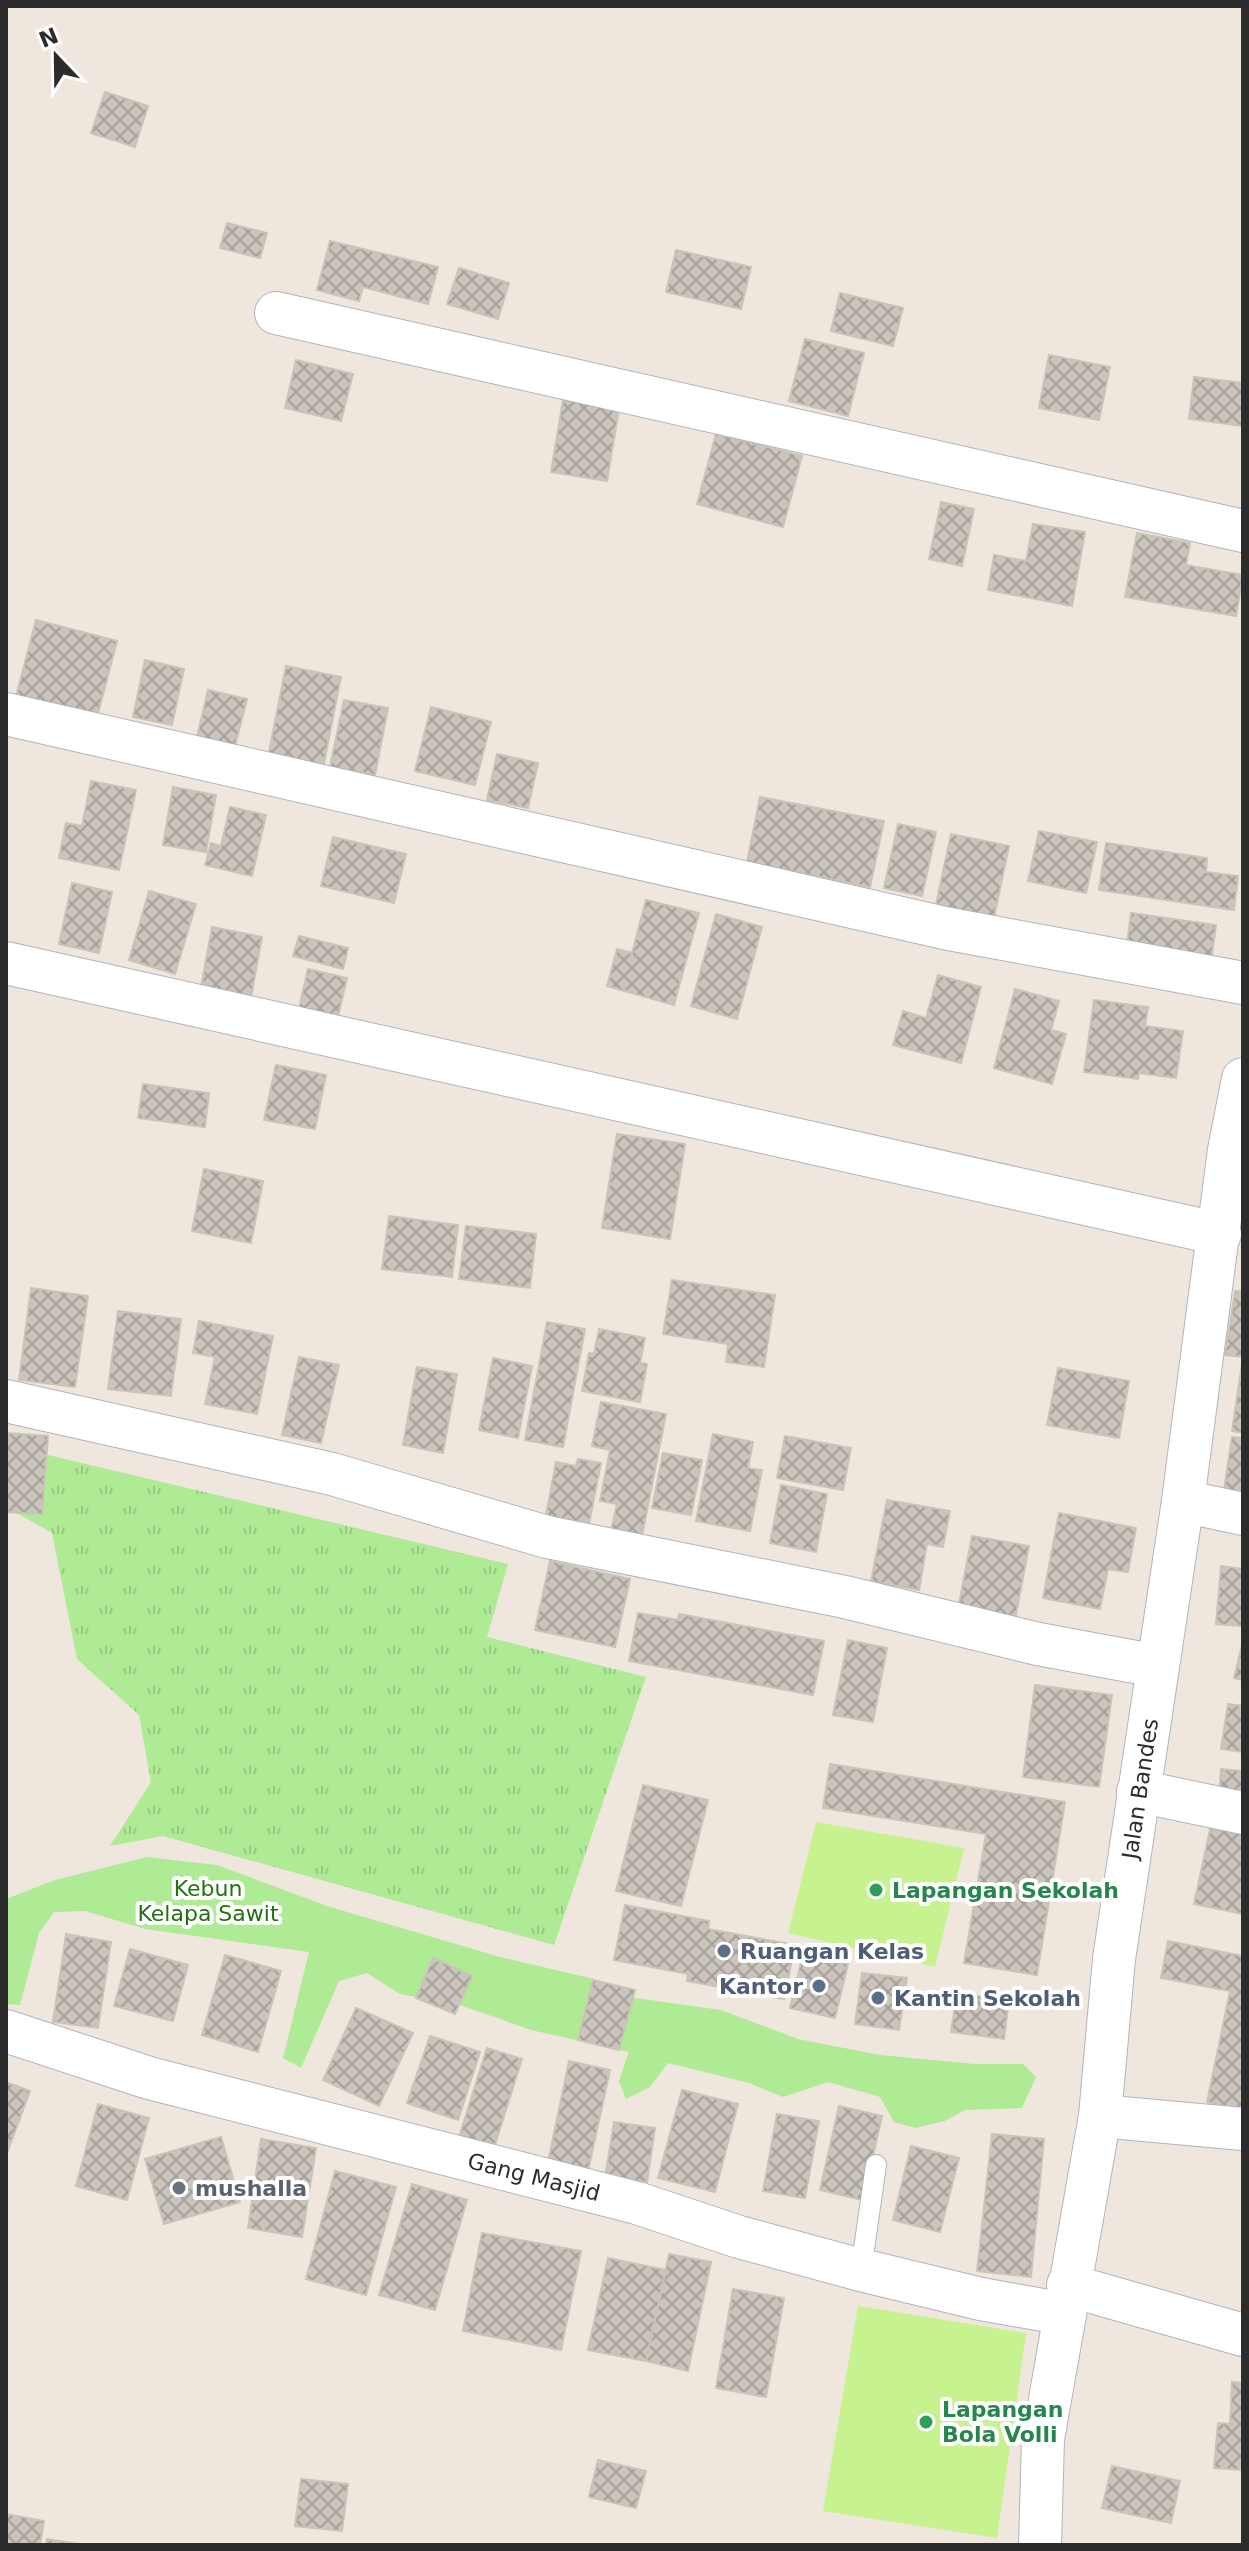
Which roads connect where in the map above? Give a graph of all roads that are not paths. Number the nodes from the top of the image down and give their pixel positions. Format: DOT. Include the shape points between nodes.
graph roads {
  1 [pos="276,313"];
  2 [pos="1243,531"];
  3 [pos="6,714"];
  4 [pos="6,963"];
  5 [pos="1243,983"];
  6 [pos="1243,1079"];
  7 [pos="1220,1234"];
  8 [pos="6,1401"];
  9 [pos="1183,1501"];
  10 [pos="1243,1514"];
  11 [pos="1157,1666"];
  12 [pos="1138,1791"];
  13 [pos="1243,1813"];
  14 [pos="6,2031"];
  15 [pos="1100,2116"];
  16 [pos="1243,2129"];
  17 [pos="876,2165"];
  18 [pos="861,2270"];
  19 [pos="1067,2300"];
  20 [pos="1243,2335"];
  21 [pos="1040,2545"];
  1 -- 2 [label="street"];
  3 -- 5 [label="street" via="949,929"];
  4 -- 7 [label="street"];
  6 -- 7 [label="street, Jalan Bandes"];
  7 -- 9 [label="street, Jalan Bandes"];
  8 -- 11 [label="street" via="332,1474 547,1537"];
  9 -- 10 [label="street"];
  9 -- 11 [label="street, Jalan Bandes"];
  11 -- 12 [label="street, Jalan Bandes"];
  12 -- 13 [label="street"];
  12 -- 15 [label="street, Jalan Bandes" via="1114,1959"];
  14 -- 18 [label="street, Gang Masjid" via="149,2078 637,2203"];
  15 -- 16 [label="street"];
  15 -- 19 [label="street, Jalan Bandes"];
  17 -- 18 [label="lane"];
  18 -- 19 [label="street, Gang Masjid" via="981,2299"];
  19 -- 20 [label="street, Gang Masjid"];
  19 -- 21 [label="street, Jalan Bandes" via="1043,2439"];
}
